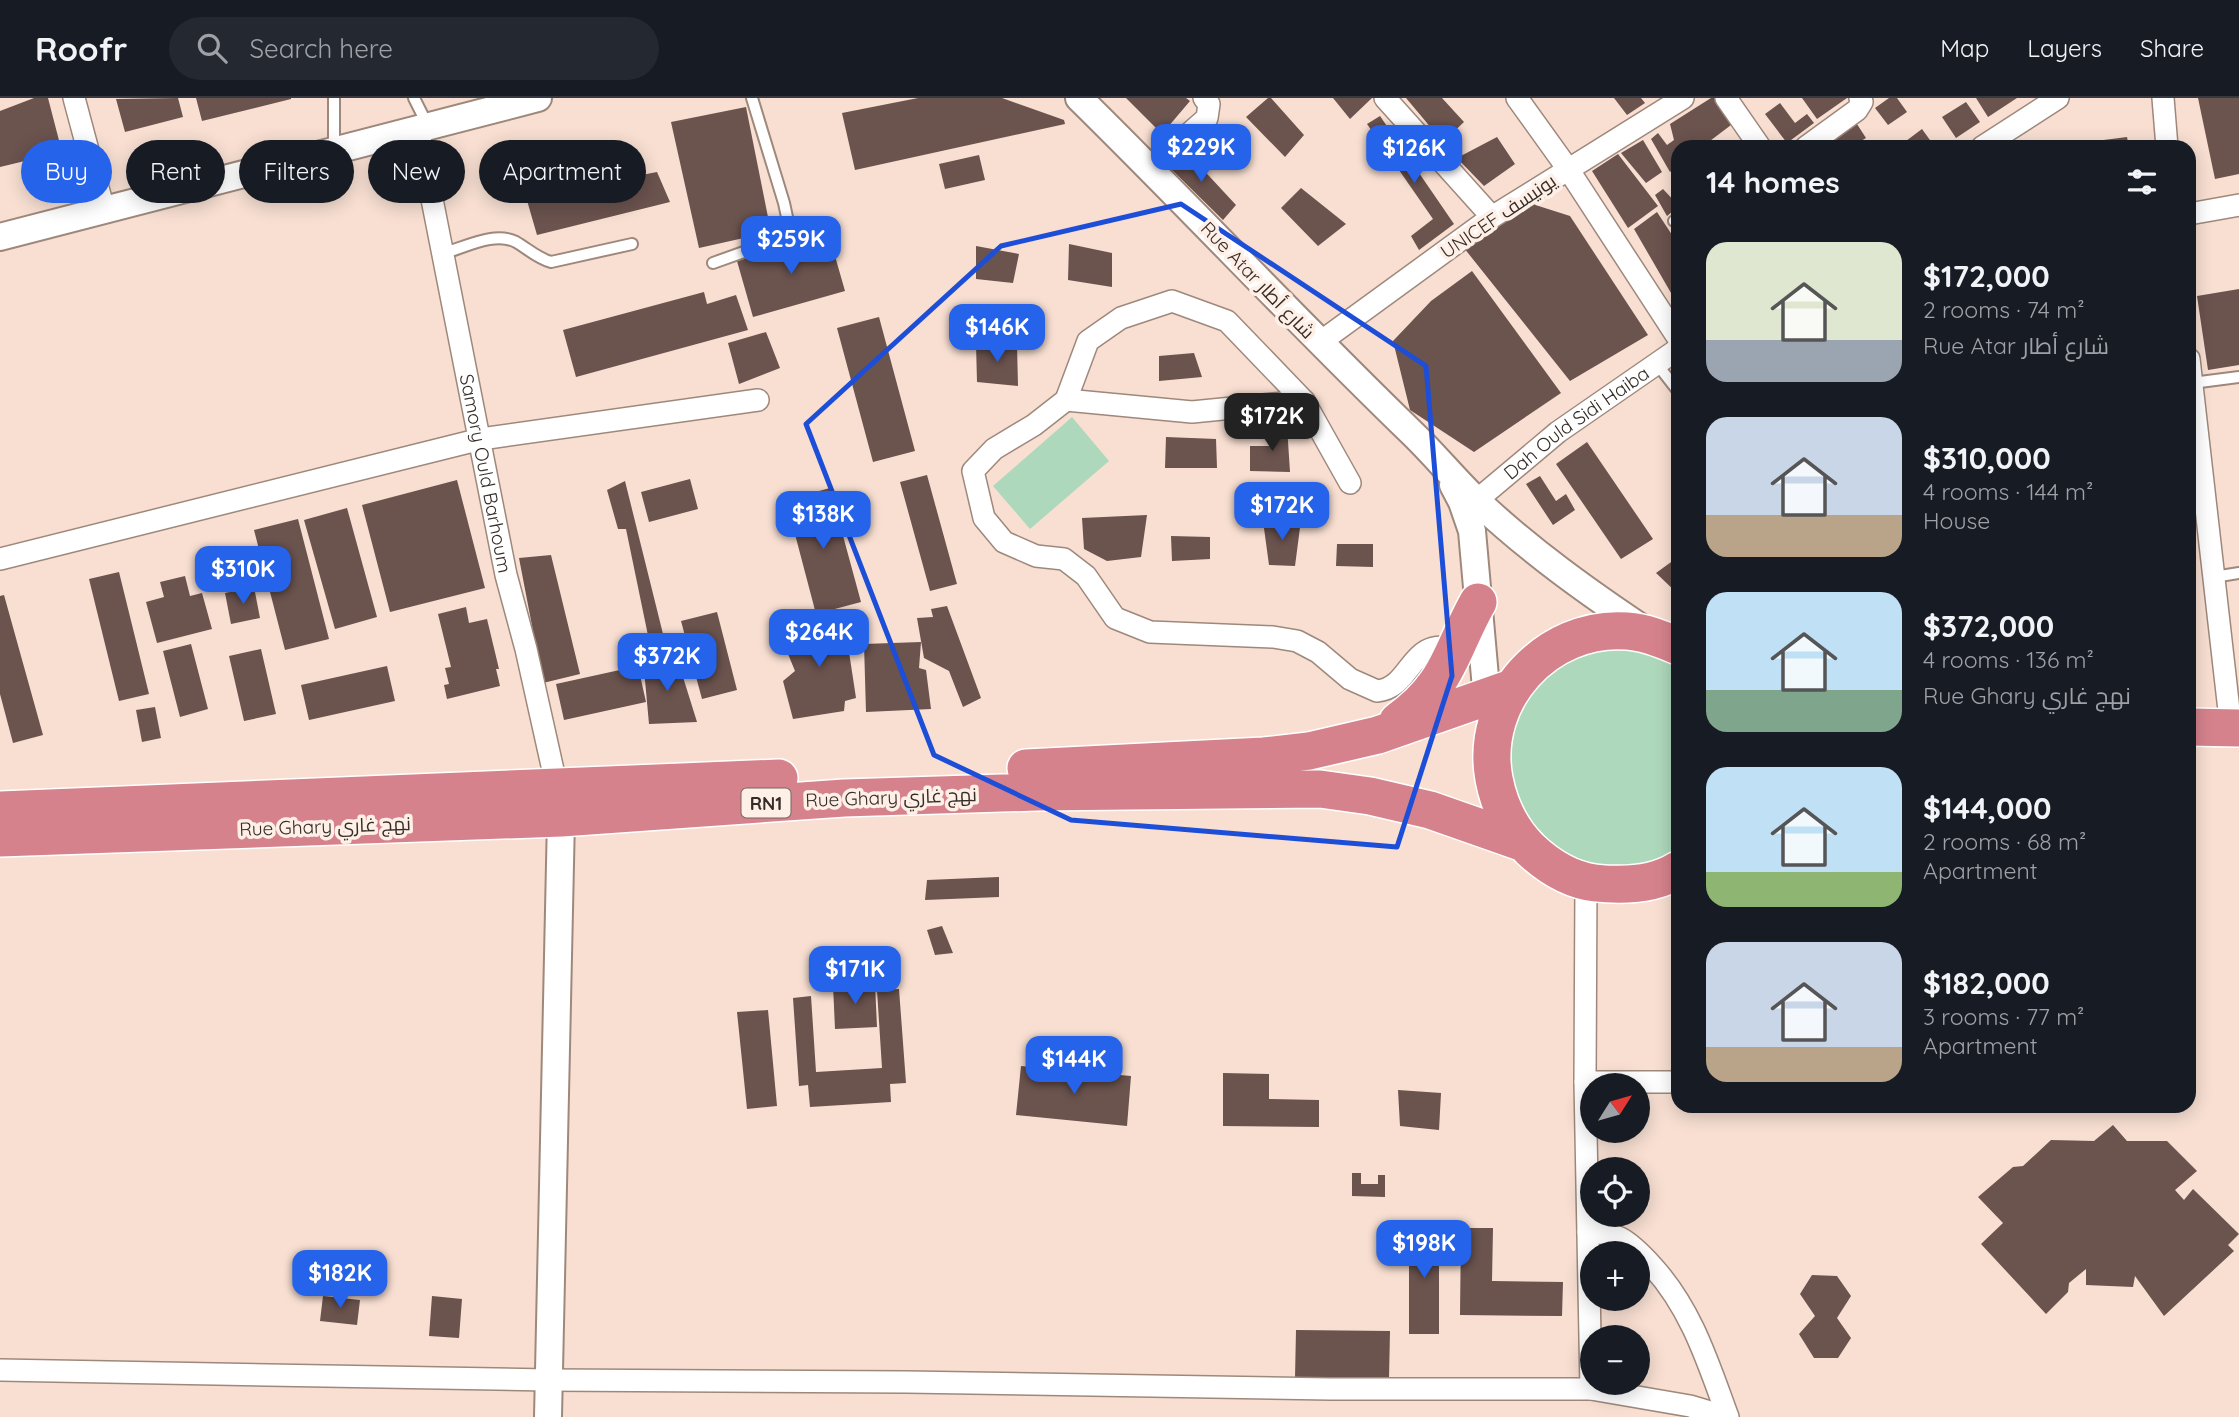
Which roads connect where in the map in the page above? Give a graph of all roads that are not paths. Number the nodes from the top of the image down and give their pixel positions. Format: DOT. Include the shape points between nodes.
graph roads {
  1 [pos="74,98"];
  2 [pos="334,98"];
  3 [pos="414,98"];
  4 [pos="538,98"];
  5 [pos="752,98"];
  6 [pos="1204,98"];
  7 [pos="1385,98"];
  8 [pos="1517,98"];
  9 [pos="1683,98"];
  10 [pos="1726,98"];
  11 [pos="1860,98"];
  12 [pos="2058,98"];
  13 [pos="2163,98"];
  14 [pos="1079,99"];
  15 [pos="423,127"];
  16 [pos="334,140"];
  17 [pos="1755,140"];
  18 [pos="1816,140"];
  19 [pos="1993,140"];
  20 [pos="2166,140"];
  21 [pos="354,145"];
  22 [pos="1149,169"];
  23 [pos="1568,169"];
  24 [pos="239,175"];
  25 [pos="2239,205"];
  26 [pos="104,210"];
  27 [pos="2196,213"];
  28 [pos="1492,217"];
  29 [pos="0,237"];
  30 [pos="632,244"];
  31 [pos="444,253"];
  32 [pos="713,263"];
  33 [pos="1671,327"];
  34 [pos="1319,343"];
  35 [pos="1671,354"];
  36 [pos="1657,364"];
  37 [pos="2239,377"];
  38 [pos="1671,382"];
  39 [pos="2196,382"];
  40 [pos="758,400"];
  41 [pos="1066,400"];
  42 [pos="1304,401"];
  43 [pos="481,439"];
  44 [pos="2196,440"];
  45 [pos="1436,456"];
  46 [pos="1350,483"];
  47 [pos="1477,500"];
  48 [pos="0,559"];
  49 [pos="2239,573"];
  50 [pos="2214,577"];
  51 [pos="1478,603"];
  52 [pos="1666,641"];
  53 [pos="1456,650"];
  54 [pos="1499,692"];
  55 [pos="2196,727"];
  56 [pos="2235,728"];
  57 [pos="1378,735"];
  58 [pos="844,786"];
  59 [pos="560,803"];
  60 [pos="0,810"];
  61 [pos="0,838"];
  62 [pos="1524,843"];
  63 [pos="1671,873"];
  64 [pos="1586,881"];
  65 [pos="1586,1073"];
  66 [pos="1650,1082"];
  67 [pos="1671,1082"];
  68 [pos="1587,1143"];
  69 [pos="1588,1232"];
  70 [pos="1590,1325"];
  71 [pos="0,1370"];
  72 [pos="548,1380"];
  73 [pos="1580,1389"];
  74 [pos="1626,1395"];
  75 [pos="548,1417"];
  76 [pos="1727,1417"];
  1 -- 26 [label="street"];
  2 -- 16 [label="lane"];
  3 -- 15 [label="lane"];
  4 -- 15 [label="street"];
  5 -- 32 [label="lane" via="790,231 780,239"];
  6 -- 22 [label="street" via="1209,104 1207,118"];
  7 -- 28 [label="street"];
  8 -- 23 [label="street"];
  9 -- 23 [label="street, UNICEF يونيسف"];
  10 -- 17 [label="street"];
  11 -- 18 [label="street" via="1857,110"];
  12 -- 19 [label="street"];
  13 -- 20 [label="street"];
  14 -- 22 [label="street, Rue Atar شارع أطار"];
  15 -- 21 [label="street"];
  15 -- 31 [label="street, Samory Ould Barhoum"];
  22 -- 34 [label="street, Rue Atar شارع أطار"];
  23 -- 28 [label="street, UNICEF يونيسف"];
  23 -- 33 [label="street"];
  24 -- 26 [label="street"];
  25 -- 27 [label="street"];
  26 -- 29 [label="street"];
  28 -- 34 [label="street, UNICEF يونيسف"];
  30 -- 31 [label="lane" via="551,262 503,237"];
  31 -- 43 [label="street, Samory Ould Barhoum"];
  34 -- 45 [label="street, Rue Atar شارع أطار"];
  35 -- 36 [label="street, Dah Ould Sidi Haiba"];
  36 -- 38 [label="lane"];
  36 -- 47 [label="street, Dah Ould Sidi Haiba" via="1558,432"];
  37 -- 39 [label="lane"];
  40 -- 43 [label="street"];
  41 -- 42 [label="street" via="1192,412"];
  41 -- 42 [label="street" via="1088,341 1121,318 1172,301 1227,321"];
  41 -- 53 [label="street" via="994,449 972,471 984,518 1004,542 1036,556 1064,559 1086,576 1115,618 1150,632 1297,641 1357,683 1377,691 1394,685 1430,648"];
  42 -- 46 [label="street"];
  43 -- 48 [label="street"];
  43 -- 59 [label="street, Samory Ould Barhoum" via="506,575"];
  44 -- 50 [label="street"];
  45 -- 47 [label="street, Rue Atar شارع أطار"];
  45 -- 51 [label="street, Rue Atar شارع أطار" via="1462,502 1472,531"];
  47 -- 52 [label="street, Rue Atar شارع أطار" via="1587,592"];
  49 -- 50 [label="lane"];
  50 -- 56 [label="street"];
  51 -- 53 [label="highway"];
  51 -- 54 [label="street, Rue Atar شارع أطار"];
  52 -- 54 [label="highway" via="1627,631 1574,638 1550,650"];
  53 -- 57 [label="highway" via="1422,702"];
  54 -- 57 [label="highway, Rue Ghary نهج غاري / RN1"];
  54 -- 62 [label="highway" via="1491,766 1508,820"];
  55 -- 56 [label="highway"];
  57 -- 58 [label="highway, Rue Ghary نهج غاري / RN1" via="1264,756 1040,768"];
  58 -- 59 [label="highway, Rue Ghary نهج غاري / RN1"];
  58 -- 62 [label="highway, Rue Ghary نهج غاري / RN1" via="1037,792 1320,789 1430,810"];
  59 -- 60 [label="highway, Rue Ghary نهج غاري / RN1"];
  59 -- 61 [label="highway, Rue Ghary نهج غاري / RN1"];
  59 -- 72 [label="street"];
  62 -- 64 [label="highway" via="1553,867"];
  63 -- 64 [label="highway" via="1617,886"];
  64 -- 65 [label="street"];
  66 -- 67 [label="street"];
  68 -- 69 [label="street"];
  69 -- 70 [label="street"];
  69 -- 76 [label="street" via="1620,1238 1663,1279 1699,1336"];
  71 -- 72 [label="street"];
  72 -- 73 [label="street"];
  72 -- 75 [label="street"];
  74 -- 76 [label="street"];
}
